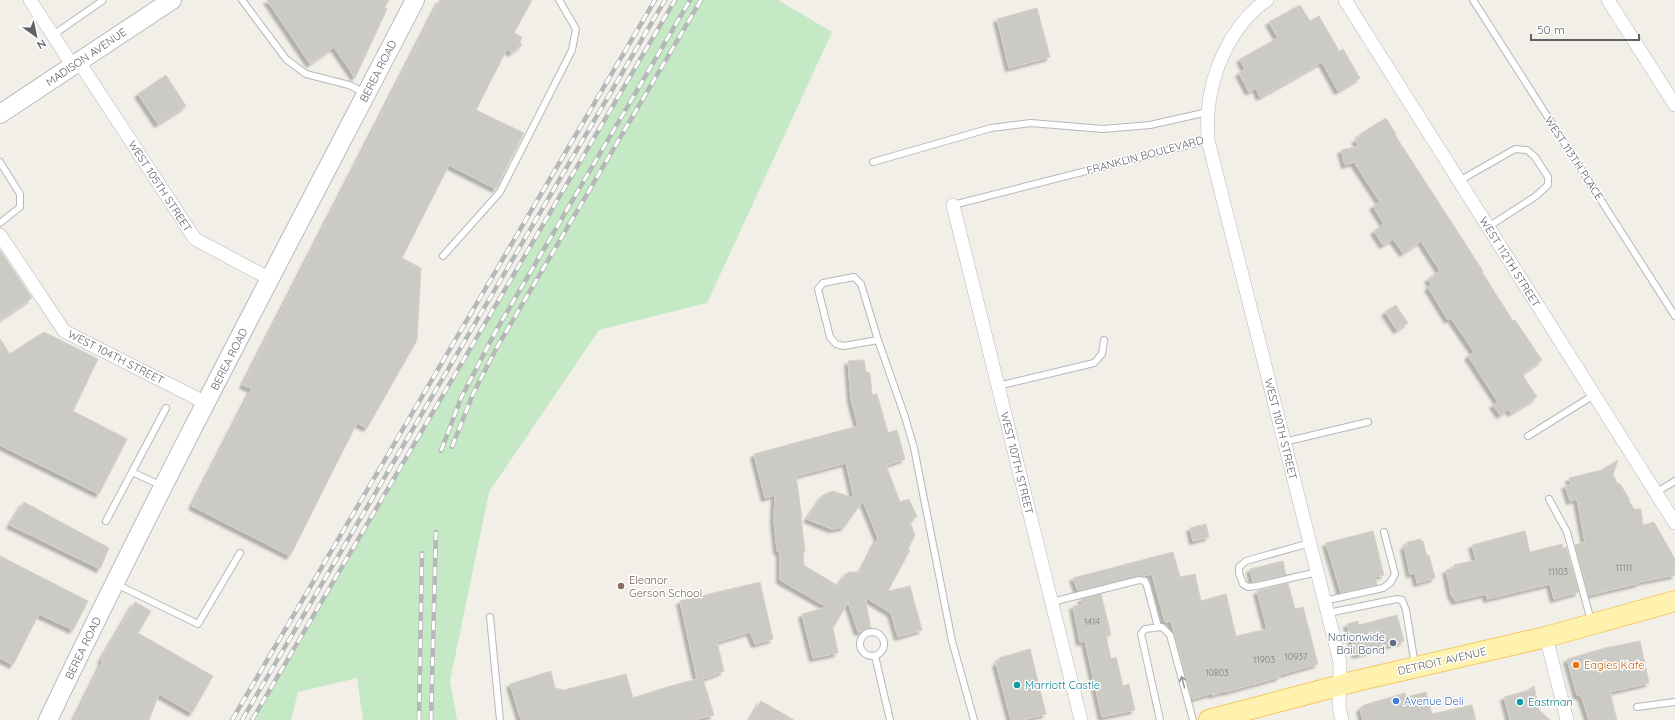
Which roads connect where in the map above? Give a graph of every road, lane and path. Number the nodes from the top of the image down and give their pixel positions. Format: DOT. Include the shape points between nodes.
graph roads {
  1 [pos="30,0"];
  2 [pos="172,0"];
  3 [pos="242,0"];
  4 [pos="415,0"];
  5 [pos="560,0"];
  6 [pos="1267,0"];
  7 [pos="1346,0"];
  8 [pos="1474,0"];
  9 [pos="1608,0"];
  10 [pos="102,1"];
  11 [pos="53,35"];
  12 [pos="76,64"];
  13 [pos="366,94"];
  14 [pos="1675,105"];
  15 [pos="1208,112"];
  16 [pos="0,114"];
  17 [pos="1208,140"];
  18 [pos="0,162"];
  19 [pos="873,162"];
  20 [pos="1459,181"];
  21 [pos="953,205"];
  22 [pos="0,223"];
  23 [pos="1488,227"];
  24 [pos="0,235"];
  25 [pos="443,256"];
  26 [pos="270,279"];
  27 [pos="1675,316"];
  28 [pos="878,340"];
  29 [pos="1104,340"];
  30 [pos="998,386"];
  31 [pos="1594,395"];
  32 [pos="206,403"];
  33 [pos="166,408"];
  34 [pos="1368,422"];
  35 [pos="1528,436"];
  36 [pos="1284,442"];
  37 [pos="132,472"];
  38 [pos="1675,481"];
  39 [pos="164,487"];
  40 [pos="1655,493"];
  41 [pos="1549,499"];
  42 [pos="106,522"];
  43 [pos="1675,523"];
  44 [pos="1384,532"];
  45 [pos="1310,543"];
  46 [pos="240,553"];
  47 [pos="1317,572"];
  48 [pos="114,583"];
  49 [pos="1675,601"];
  50 [pos="1052,602"];
  51 [pos="1326,607"];
  52 [pos="490,616"];
  53 [pos="1592,624"];
  54 [pos="1158,627"];
  55 [pos="1546,637"];
  56 [pos="875,656"];
  57 [pos="1416,667"];
  58 [pos="1339,686"];
  59 [pos="1675,702"];
  60 [pos="1637,707"];
  61 [pos="48,720"];
  62 [pos="500,720"];
  63 [pos="890,720"];
  64 [pos="974,720"];
  65 [pos="1081,720"];
  66 [pos="1160,720"];
  67 [pos="1193,720"];
  68 [pos="1209,720"];
  69 [pos="1342,720"];
  70 [pos="1567,720"];
  1 -- 11 [label="street, WEST 105TH STREET"];
  2 -- 12 [label="main road, MADISON AVENUE"];
  3 -- 13 [label="lane" via="286,59 306,74 349,85"];
  4 -- 13 [label="main road, BEREA ROAD"];
  5 -- 25 [label="lane" via="576,29 572,50 500,192"];
  6 -- 15 [label="street, FRANKLIN BOULEVARD" via="1232,37 1212,86"];
  7 -- 20 [label="street, WEST 112TH STREET"];
  8 -- 27 [label="lane, WEST 113TH PLACE"];
  9 -- 14 [label="street"];
  10 -- 11 [label="lane"];
  11 -- 12 [label="street, WEST 105TH STREET"];
  12 -- 16 [label="main road, MADISON AVENUE"];
  12 -- 26 [label="street, WEST 105TH STREET" via="195,239"];
  13 -- 26 [label="main road, BEREA ROAD"];
  15 -- 17 [label="street, FRANKLIN BOULEVARD"];
  15 -- 19 [label="lane" via="1150,125 1102,129 1031,123 991,128"];
  17 -- 21 [label="lane, FRANKLIN BOULEVARD"];
  17 -- 36 [label="street, WEST 110TH STREET"];
  18 -- 22 [label="lane" via="20,194 20,207"];
  20 -- 23 [label="street, WEST 112TH STREET"];
  20 -- 23 [label="lane" via="1515,148 1527,150 1535,156 1548,177 1548,185 1536,196"];
  21 -- 30 [label="street, WEST 107TH STREET"];
  23 -- 31 [label="street, WEST 112TH STREET"];
  24 -- 32 [label="street, WEST 104TH STREET" via="64,331"];
  26 -- 32 [label="main road, BEREA ROAD"];
  28 -- 28 [label="lane" via="861,284 854,277 823,283 818,289 830,337 836,344 844,346"];
  28 -- 64 [label="lane" via="914,448 952,641"];
  29 -- 30 [label="lane" via="1102,354 1094,363"];
  30 -- 50 [label="street, WEST 107TH STREET"];
  31 -- 35 [label="lane"];
  31 -- 40 [label="street, WEST 112TH STREET"];
  32 -- 39 [label="main road, BEREA ROAD"];
  33 -- 37 [label="lane"];
  34 -- 36 [label="lane"];
  36 -- 45 [label="street, WEST 110TH STREET"];
  37 -- 39 [label="lane"];
  37 -- 42 [label="lane"];
  38 -- 40 [label="lane"];
  39 -- 48 [label="main road, BEREA ROAD"];
  40 -- 43 [label="street, WEST 112TH STREET"];
  41 -- 53 [label="lane" via="1567,532"];
  44 -- 51 [label="lane" via="1394,574 1390,583 1383,588"];
  45 -- 47 [label="street, WEST 110TH STREET"];
  45 -- 47 [label="lane" via="1246,561 1239,567 1239,573 1243,584 1248,587"];
  46 -- 48 [label="lane" via="198,624"];
  47 -- 51 [label="street, WEST 110TH STREET"];
  48 -- 61 [label="main road, BEREA ROAD"];
  49 -- 53 [label="main road, DETROIT AVENUE"];
  50 -- 54 [label="lane" via="1139,580 1145,581"];
  50 -- 65 [label="street, WEST 107TH STREET"];
  51 -- 57 [label="lane" via="1402,600"];
  51 -- 58 [label="street, WEST 110TH STREET" via="1340,662"];
  52 -- 62 [label="lane"];
  53 -- 55 [label="main road, DETROIT AVENUE"];
  54 -- 66 [label="lane" via="1145,629 1141,634"];
  67 -- 54 [label="lane, one-way" via="1170,635 1162,627"];
  55 -- 57 [label="main road, DETROIT AVENUE"];
  55 -- 70 [label="street"];
  56 -- 56 [label="lane" via="882,651 884,640 876,632 868,632 862,638 860,646 864,653"];
  56 -- 63 [label="lane"];
  57 -- 58 [label="main road, DETROIT AVENUE"];
  58 -- 68 [label="main road, DETROIT AVENUE"];
  58 -- 69 [label="street, WEST 110TH STREET"];
  59 -- 60 [label="lane"];
}
